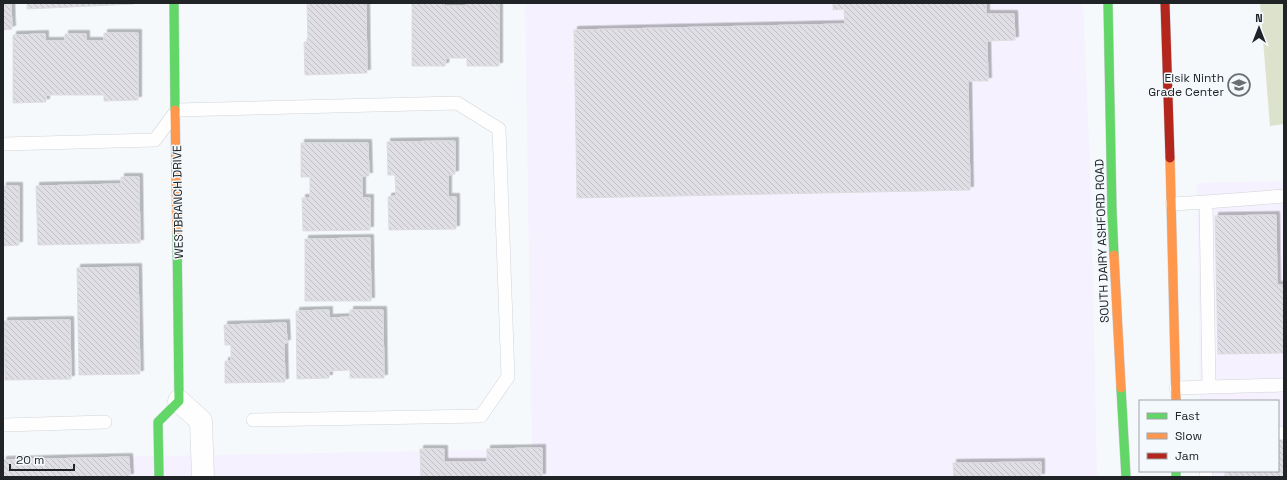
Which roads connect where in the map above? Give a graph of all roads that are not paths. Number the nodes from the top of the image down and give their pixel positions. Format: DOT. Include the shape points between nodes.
graph roads {
  1 [pos="174,3"];
  2 [pos="1108,3"];
  3 [pos="1165,3"];
  4 [pos="177,110"];
  5 [pos="3,144"];
  6 [pos="1284,196"];
  7 [pos="1206,202"];
  8 [pos="1172,204"];
  9 [pos="1284,385"];
  10 [pos="1209,387"];
  11 [pos="1176,394"];
  12 [pos="179,401"];
  13 [pos="254,420"];
  14 [pos="105,422"];
  15 [pos="3,424"];
  16 [pos="159,477"];
  17 [pos="203,477"];
  18 [pos="1126,477"];
  1 -- 4 [label="main road, WESTBRANCH DRIVE"];
  2 -- 18 [label="main road, SOUTH DAIRY ASHFORD ROAD" via="1112,215"];
  3 -- 8 [label="main road"];
  4 -- 5 [label="lane" via="155,140"];
  4 -- 12 [label="main road, WESTBRANCH DRIVE"];
  4 -- 13 [label="lane" via="457,103 499,129 508,377 481,416"];
  6 -- 7 [label="lane"];
  7 -- 8 [label="lane"];
  7 -- 10 [label="lane"];
  8 -- 11 [label="main road"];
  9 -- 10 [label="lane"];
  10 -- 11 [label="lane"];
  12 -- 16 [label="main road" via="158,422"];
  12 -- 17 [label="street" via="201,421"];
  14 -- 15 [label="lane"];
}
